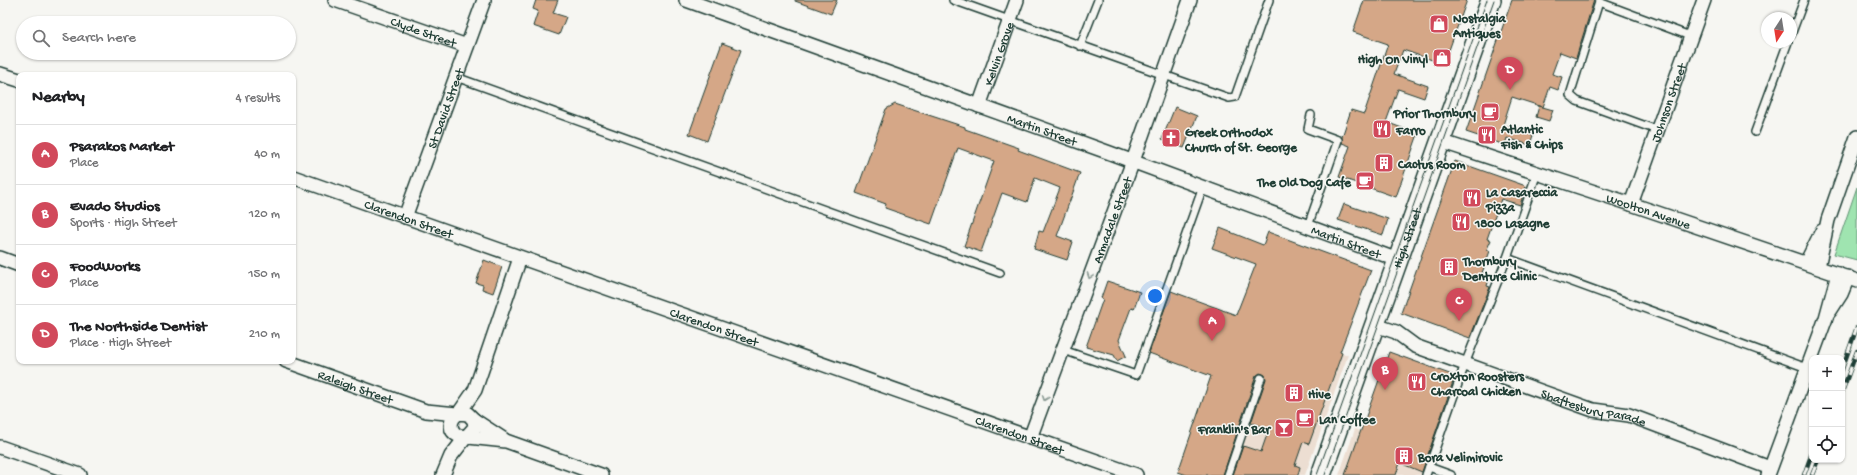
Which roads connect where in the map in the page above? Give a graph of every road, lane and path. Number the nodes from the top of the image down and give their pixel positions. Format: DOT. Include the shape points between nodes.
graph roads {
  1 [pos="335,0"];
  2 [pos="484,0"];
  3 [pos="686,0"];
  4 [pos="953,0"];
  5 [pos="1017,0"];
  6 [pos="1098,0"];
  7 [pos="1190,0"];
  8 [pos="1270,0"];
  9 [pos="1491,0"];
  10 [pos="1704,0"];
  11 [pos="1804,0"];
  12 [pos="1797,19"];
  13 [pos="1009,21"];
  14 [pos="1690,36"];
  15 [pos="467,46"];
  16 [pos="1080,46"];
  17 [pos="1786,48"];
  18 [pos="0,74"];
  19 [pos="1163,76"];
  20 [pos="456,77"];
  21 [pos="16,79"];
  22 [pos="979,106"];
  23 [pos="1311,115"];
  24 [pos="1657,130"];
  25 [pos="1755,132"];
  26 [pos="1857,137"];
  27 [pos="1440,141"];
  28 [pos="1133,161"];
  29 [pos="1537,173"];
  30 [pos="296,178"];
  31 [pos="1203,187"];
  32 [pos="1631,204"];
  33 [pos="405,217"];
  34 [pos="1308,226"];
  35 [pos="0,258"];
  36 [pos="520,258"];
  37 [pos="1507,258"];
  38 [pos="1398,260"];
  39 [pos="16,264"];
  40 [pos="1812,265"];
  41 [pos="1000,273"];
  42 [pos="1848,277"];
  43 [pos="1375,324"];
  44 [pos="1063,350"];
  45 [pos="294,364"];
  46 [pos="1465,364"];
  47 [pos="1807,368"];
  48 [pos="1261,378"];
  49 [pos="472,396"];
  50 [pos="426,411"];
  51 [pos="458,414"];
  52 [pos="474,419"];
  53 [pos="452,430"];
  54 [pos="466,436"];
  55 [pos="1030,438"];
  56 [pos="506,442"];
  57 [pos="0,446"];
  58 [pos="451,456"];
  59 [pos="1429,467"];
  60 [pos="1769,472"];
  61 [pos="80,475"];
  62 [pos="443,475"];
  63 [pos="601,475"];
  64 [pos="1136,475"];
  65 [pos="1228,475"];
  66 [pos="1321,475"];
  67 [pos="1426,475"];
  68 [pos="1451,475"];
  1 -- 15 [label="street, Clyde Street"];
  2 -- 15 [label="street, St David Street"];
  3 -- 22 [label="street, Martin Street"];
  4 -- 13 [label="lane"];
  5 -- 13 [label="street, Kelvin Grove"];
  6 -- 16 [label="lane"];
  7 -- 19 [label="street, Armadale Street"];
  8 -- 19 [label="lane" via="1236,97 1229,98"];
  9 -- 27 [label="main road, High Street"];
  10 -- 14 [label="street, Johnson Street"];
  11 -- 12 [label="lane"];
  13 -- 16 [label="lane"];
  13 -- 22 [label="street, Kelvin Grove"];
  14 -- 24 [label="street, Johnson Street"];
  14 -- 24 [label="lane" via="1599,2 1570,95 1577,101"];
  15 -- 20 [label="street, St David Street"];
  16 -- 19 [label="lane"];
  17 -- 25 [label="lane"];
  18 -- 21 [label="street"];
  19 -- 28 [label="street, Armadale Street"];
  20 -- 33 [label="street, St David Street"];
  20 -- 41 [label="lane"];
  22 -- 28 [label="street, Martin Street"];
  23 -- 34 [label="lane" via="1308,129 1338,140"];
  24 -- 32 [label="street, Johnson Street"];
  26 -- 40 [label="street"];
  27 -- 29 [label="street, Woolton Avenue"];
  27 -- 38 [label="main road, High Street"];
  28 -- 31 [label="street, Martin Street"];
  28 -- 44 [label="street, Armadale Street, one-way"];
  29 -- 32 [label="street, Woolton Avenue"];
  29 -- 37 [label="lane"];
  30 -- 33 [label="street, Clarendon Street"];
  31 -- 34 [label="street, Martin Street"];
  31 -- 44 [label="lane" via="1136,375"];
  32 -- 40 [label="street, Woolton Avenue"];
  33 -- 36 [label="street, Clarendon Street"];
  34 -- 38 [label="street, Martin Street"];
  35 -- 39 [label="street"];
  36 -- 49 [label="street"];
  36 -- 55 [label="street, Clarendon Street"];
  37 -- 46 [label="lane"];
  37 -- 47 [label="lane"];
  38 -- 43 [label="main road, High Street"];
  40 -- 42 [label="street, Woolton Avenue"];
  42 -- 47 [label="street" via="1826,318"];
  43 -- 46 [label="street, Shaftesbury Parade" via="1396,332 1415,346"];
  43 -- 66 [label="main road, High Street"];
  44 -- 55 [label="street, Armadale Street, one-way"];
  45 -- 50 [label="street, Raleigh Street"];
  46 -- 59 [label="lane"];
  46 -- 60 [label="street, Shaftesbury Parade" via="1593,410 1630,415"];
  47 -- 60 [label="street"];
  48 -- 65 [label="lane"];
  49 -- 51 [label="street"];
  49 -- 52 [label="street"];
  50 -- 51 [label="street, Raleigh Street"];
  50 -- 53 [label="street, Raleigh Street"];
  51 -- 52 [label="street" via="465,413"];
  51 -- 53 [label="street" via="451,422"];
  52 -- 54 [label="street" via="475,428"];
  52 -- 56 [label="street"];
  53 -- 54 [label="street" via="456,435"];
  53 -- 58 [label="street"];
  54 -- 56 [label="street"];
  54 -- 58 [label="street"];
  55 -- 64 [label="street, Clarendon Street"];
  56 -- 63 [label="street"];
  57 -- 61 [label="street"];
  58 -- 62 [label="street"];
  59 -- 67 [label="lane"];
  59 -- 68 [label="lane"];
}
